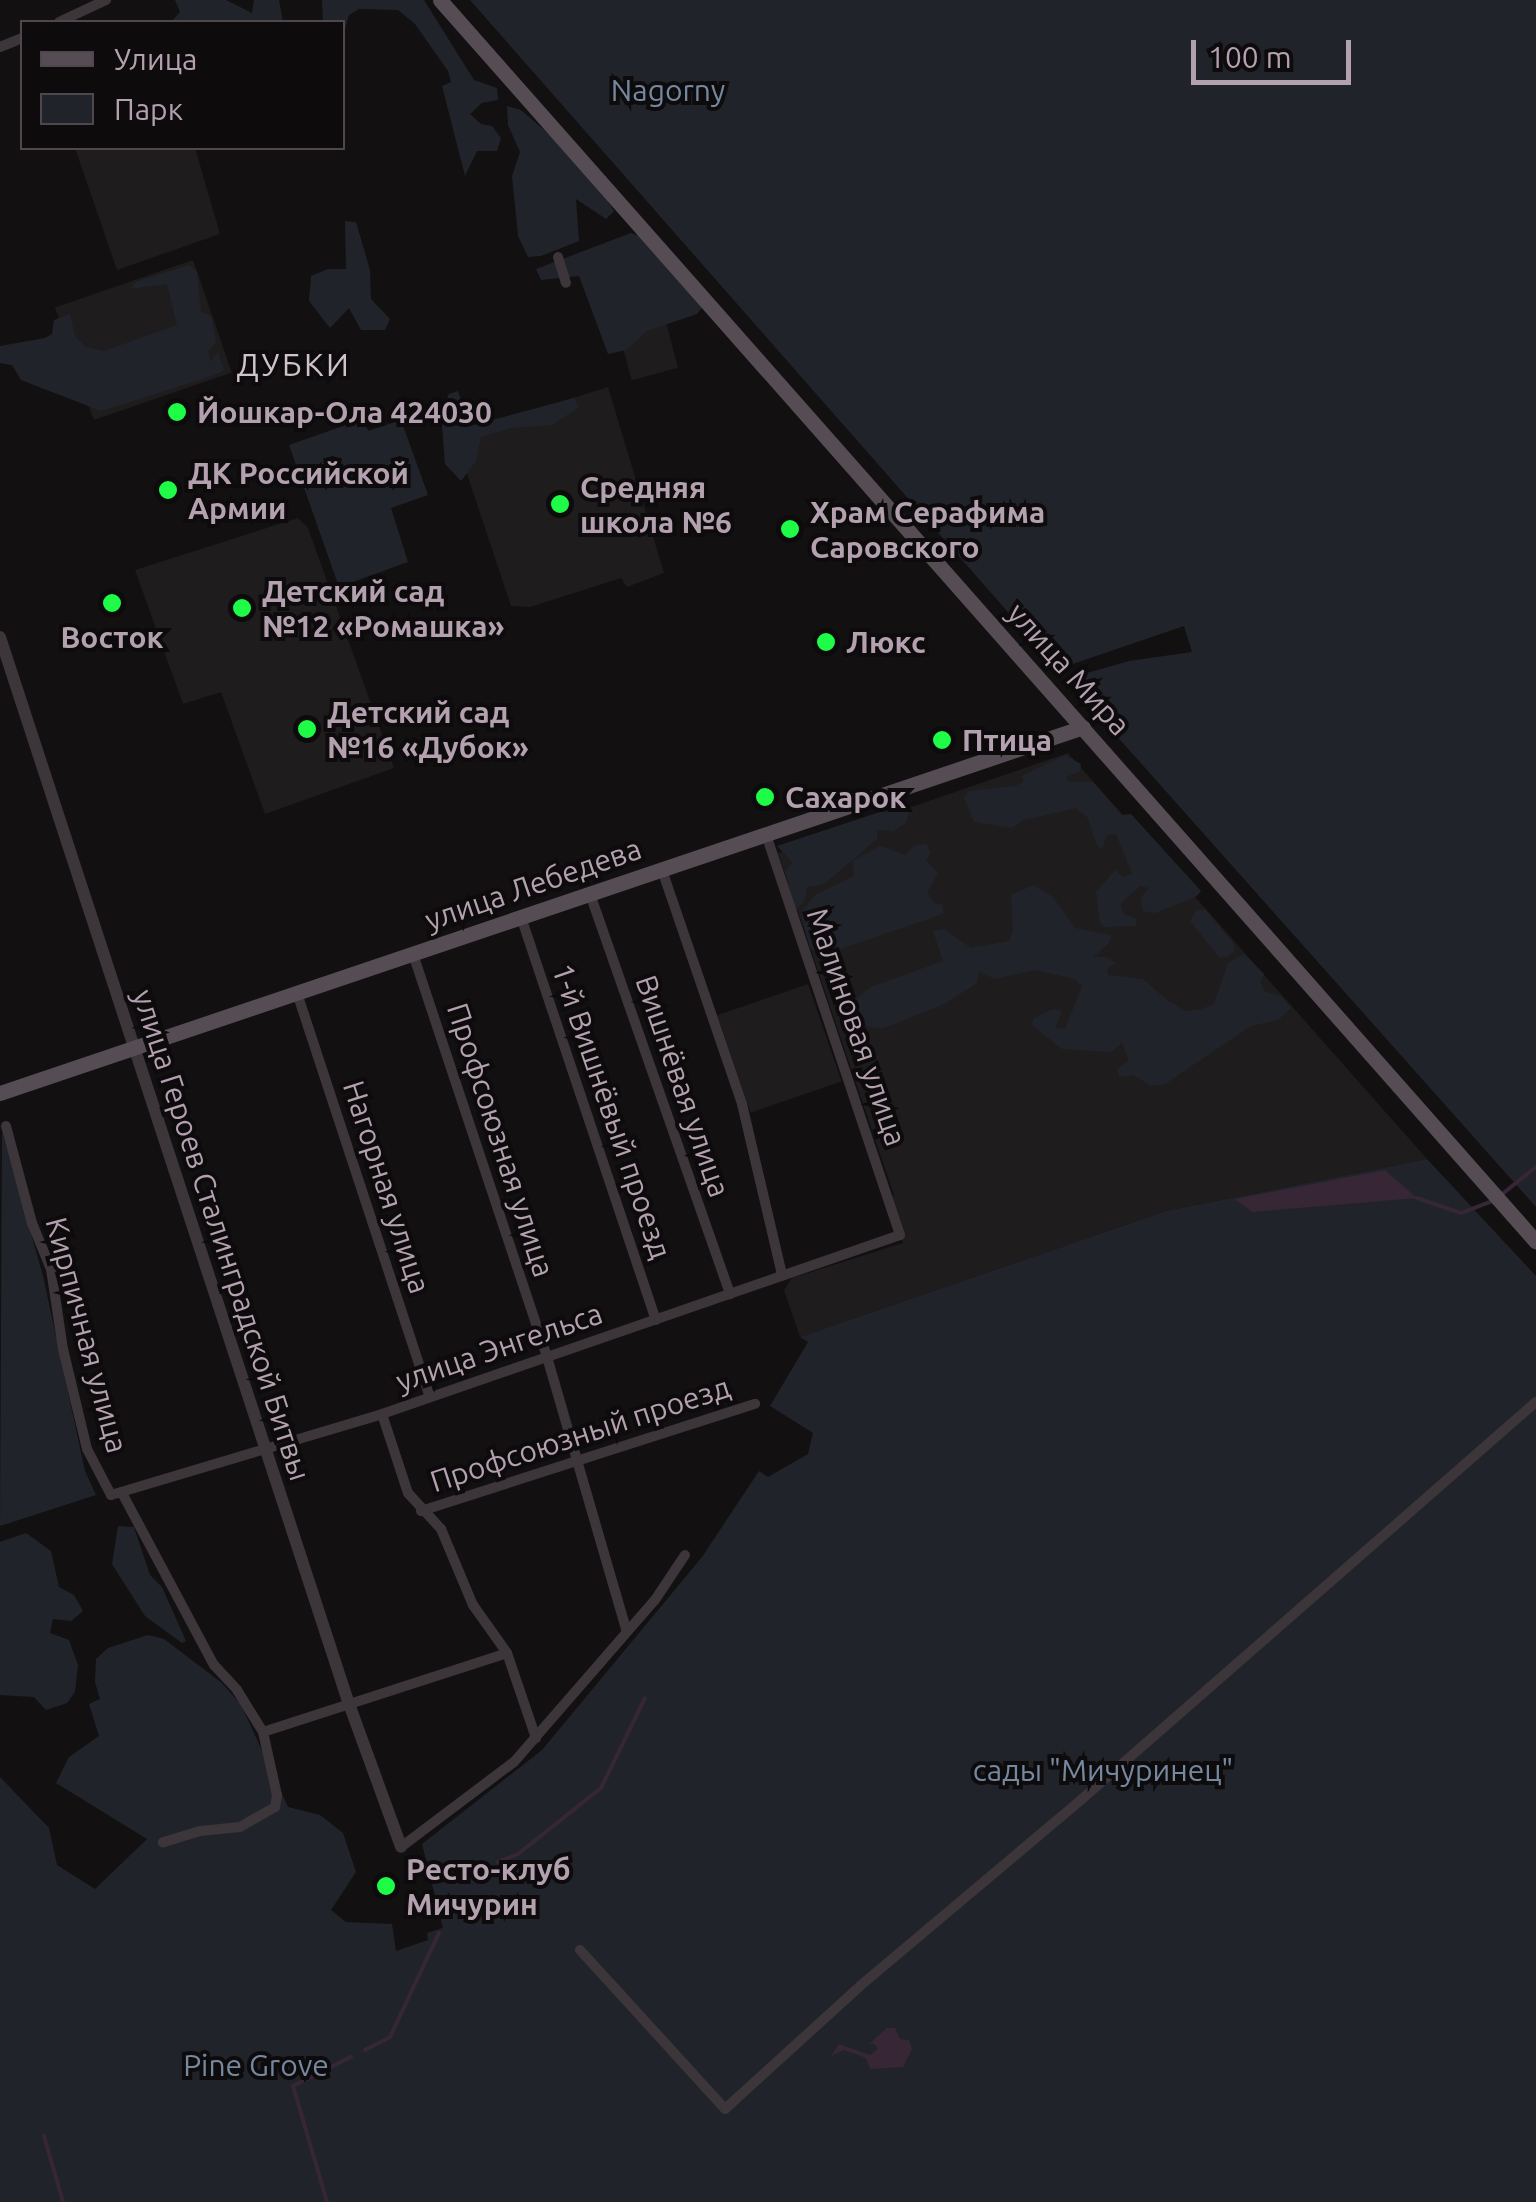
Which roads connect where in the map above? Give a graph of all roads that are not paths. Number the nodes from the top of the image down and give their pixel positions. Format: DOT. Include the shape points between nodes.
graph roads {
  1 [pos="106,0"];
  2 [pos="440,0"];
  3 [pos="64,20"];
  4 [pos="558,256"];
  5 [pos="566,284"];
  6 [pos="0,637"];
  7 [pos="1083,726"];
  8 [pos="766,834"];
  9 [pos="662,870"];
  10 [pos="590,894"];
  11 [pos="521,917"];
  12 [pos="413,954"];
  13 [pos="297,993"];
  14 [pos="135,1048"];
  15 [pos="0,1093"];
  16 [pos="6,1126"];
  17 [pos="900,1235"];
  18 [pos="1536,1242"];
  19 [pos="782,1275"];
  20 [pos="730,1294"];
  21 [pos="656,1320"];
  22 [pos="547,1357"];
  23 [pos="430,1397"];
  24 [pos="1536,1402"];
  25 [pos="755,1404"];
  26 [pos="382,1414"];
  27 [pos="266,1450"];
  28 [pos="578,1461"];
  29 [pos="117,1494"];
  30 [pos="421,1511"];
  31 [pos="685,1555"];
  32 [pos="626,1629"];
  33 [pos="507,1653"];
  34 [pos="348,1701"];
  35 [pos="263,1732"];
  36 [pos="536,1738"];
  37 [pos="163,1842"];
  38 [pos="401,1848"];
  39 [pos="580,1950"];
  1 -- 3 [label="street"];
  2 -- 7 [label="main road, улица Мира"];
  4 -- 5 [label="street"];
  6 -- 14 [label="street, улица Героев Сталинградской Битвы"];
  7 -- 8 [label="main road, улица Лебедева"];
  7 -- 18 [label="main road, улица Мира"];
  8 -- 9 [label="main road, улица Лебедева"];
  8 -- 17 [label="street, Малиновая улица"];
  9 -- 10 [label="main road, улица Лебедева"];
  9 -- 19 [label="street" via="742,1104"];
  10 -- 11 [label="main road, улица Лебедева"];
  10 -- 20 [label="street, Вишнёвая улица"];
  11 -- 12 [label="main road, улица Лебедева"];
  11 -- 21 [label="street, 1-й Вишнёвый проезд"];
  12 -- 13 [label="main road, улица Лебедева"];
  12 -- 22 [label="street, Профсоюзная улица"];
  13 -- 14 [label="main road, улица Лебедева"];
  13 -- 23 [label="street, Нагорная улица"];
  14 -- 15 [label="main road, улица Лебедева"];
  14 -- 27 [label="street, улица Героев Сталинградской Битвы"];
  16 -- 29 [label="street, Кирпичная улица" via="51,1269 88,1449"];
  17 -- 19 [label="street, улица Энгельса"];
  19 -- 20 [label="street, улица Энгельса"];
  20 -- 21 [label="street, улица Энгельса"];
  21 -- 22 [label="street, улица Энгельса"];
  22 -- 23 [label="street, улица Энгельса"];
  22 -- 28 [label="street, Профсоюзная улица"];
  23 -- 26 [label="street, улица Энгельса"];
  24 -- 39 [label="street" via="726,2109"];
  25 -- 28 [label="street, Профсоюзный проезд"];
  26 -- 27 [label="street, улица Энгельса"];
  26 -- 30 [label="street"];
  27 -- 29 [label="street, улица Энгельса"];
  27 -- 34 [label="street, улица Героев Сталинградской Битвы"];
  28 -- 30 [label="street, Профсоюзный проезд"];
  28 -- 32 [label="street, Профсоюзная улица"];
  29 -- 35 [label="street, Кирпичная улица" via="214,1665"];
  30 -- 33 [label="street" via="441,1530 473,1605"];
  31 -- 32 [label="street"];
  32 -- 36 [label="street"];
  33 -- 34 [label="street"];
  33 -- 36 [label="street"];
  34 -- 35 [label="street"];
  34 -- 38 [label="street, улица Героев Сталинградской Битвы"];
  35 -- 37 [label="street" via="275,1807 240,1827"];
  36 -- 38 [label="street"];
}
